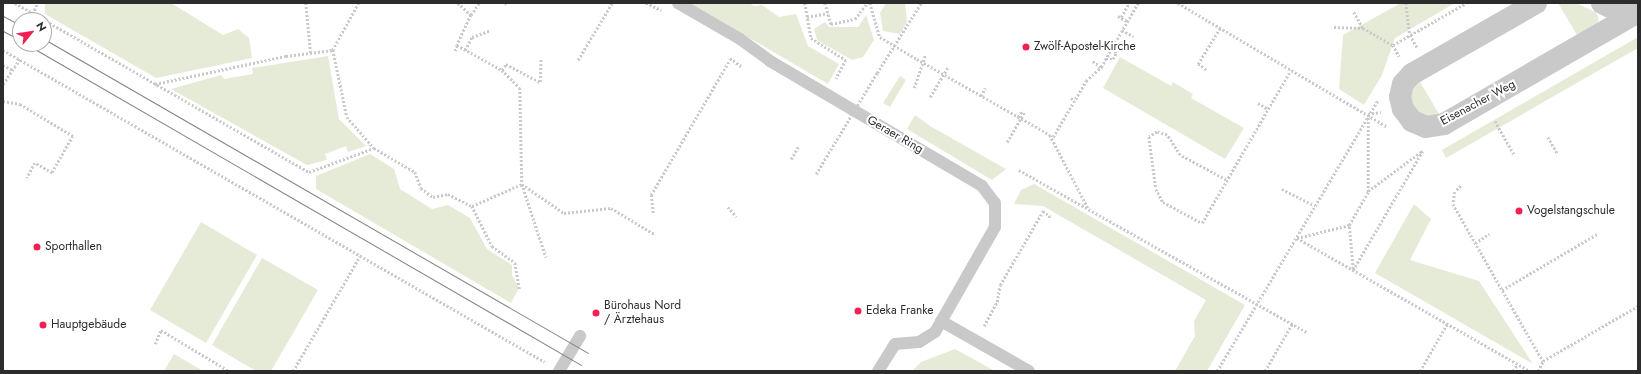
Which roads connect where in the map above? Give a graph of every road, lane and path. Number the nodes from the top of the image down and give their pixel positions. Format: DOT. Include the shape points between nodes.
graph roads {
  1 [pos="15,3"];
  2 [pos="306,3"];
  3 [pos="359,3"];
  4 [pos="458,3"];
  5 [pos="479,3"];
  6 [pos="612,3"];
  7 [pos="678,3"];
  8 [pos="805,3"];
  9 [pos="825,3"];
  10 [pos="867,3"];
  11 [pos="870,3"];
  12 [pos="921,3"];
  13 [pos="1129,3"];
  14 [pos="1138,3"];
  15 [pos="1178,3"];
  16 [pos="1406,3"];
  17 [pos="1466,3"];
  18 [pos="1536,3"];
  19 [pos="1602,3"];
  20 [pos="30,12"];
  21 [pos="1354,12"];
  22 [pos="828,13"];
  23 [pos="1633,14"];
  24 [pos="471,15"];
  25 [pos="806,17"];
  26 [pos="1127,21"];
  27 [pos="52,25"];
  28 [pos="1334,27"];
  29 [pos="1220,28"];
  30 [pos="1363,28"];
  31 [pos="491,30"];
  32 [pos="1122,30"];
  33 [pos="1410,35"];
  34 [pos="1132,36"];
  35 [pos="457,45"];
  36 [pos="1393,45"];
  37 [pos="896,47"];
  38 [pos="1112,47"];
  39 [pos="3,50"];
  40 [pos="333,50"];
  41 [pos="465,50"];
  42 [pos="455,51"];
  43 [pos="926,54"];
  44 [pos="310,55"];
  45 [pos="20,59"];
  46 [pos="542,59"];
  47 [pos="730,59"];
  48 [pos="1106,59"];
  49 [pos="578,60"];
  50 [pos="846,60"];
  51 [pos="1093,61"];
  52 [pos="3,65"];
  53 [pos="948,67"];
  54 [pos="1101,67"];
  55 [pos="13,70"];
  56 [pos="502,70"];
  57 [pos="1206,70"];
  58 [pos="1291,70"];
  59 [pos="1412,74"];
  60 [pos="3,84"];
  61 [pos="155,85"];
  62 [pos="914,88"];
  63 [pos="985,88"];
  64 [pos="981,96"];
  65 [pos="930,97"];
  66 [pos="1071,98"];
  67 [pos="1075,100"];
  68 [pos="3,101"];
  69 [pos="1484,101"];
  70 [pos="1258,103"];
  71 [pos="1268,109"];
  72 [pos="1368,114"];
  73 [pos="1018,117"];
  74 [pos="1392,130"];
  75 [pos="1053,137"];
  76 [pos="1548,137"];
  77 [pos="1007,142"];
  78 [pos="1417,146"];
  79 [pos="798,147"];
  80 [pos="374,148"];
  81 [pos="1424,150"];
  82 [pos="1558,154"];
  83 [pos="1515,155"];
  84 [pos="791,159"];
  85 [pos="1020,170"];
  86 [pos="816,174"];
  87 [pos="27,178"];
  88 [pos="1226,180"];
  89 [pos="522,184"];
  90 [pos="1462,186"];
  91 [pos="1282,189"];
  92 [pos="1368,192"];
  93 [pos="472,206"];
  94 [pos="1315,206"];
  95 [pos="728,207"];
  96 [pos="1088,208"];
  97 [pos="653,213"];
  98 [pos="737,217"];
  99 [pos="1049,218"];
  100 [pos="1349,225"];
  101 [pos="1489,234"];
  102 [pos="1597,234"];
  103 [pos="656,235"];
  104 [pos="1297,238"];
  105 [pos="1475,243"];
  106 [pos="360,256"];
  107 [pos="546,257"];
  108 [pos="1353,270"];
  109 [pos="520,290"];
  110 [pos="1502,290"];
  111 [pos="1257,303"];
  112 [pos="1638,306"];
  113 [pos="942,322"];
  114 [pos="1292,324"];
  115 [pos="1447,324"];
  116 [pos="1308,333"];
  117 [pos="580,336"];
  118 [pos="976,341"];
  119 [pos="155,344"];
  120 [pos="1543,361"];
  121 [pos="1517,364"];
  122 [pos="229,371"];
  123 [pos="293,371"];
  124 [pos="559,371"];
  125 [pos="878,371"];
  126 [pos="1029,371"];
  127 [pos="1217,371"];
  128 [pos="1265,371"];
  129 [pos="1420,371"];
  130 [pos="1513,371"];
  131 [pos="1530,371"];
  132 [pos="1538,371"];
  1 -- 20 [label="path"];
  2 -- 44 [label="path"];
  3 -- 40 [label="path"];
  4 -- 24 [label="path"];
  5 -- 24 [label="path"];
  6 -- 49 [label="path"];
  7 -- 113 [label="lane, Geraer Ring" via="740,39 770,61 982,186 995,203 995,227"];
  8 -- 25 [label="path"];
  9 -- 22 [label="path"];
  10 -- 22 [label="path" via="855,19 831,24"];
  11 -- 37 [label="path" via="880,37"];
  12 -- 37 [label="path"];
  13 -- 26 [label="path" via="1120,17"];
  14 -- 26 [label="path"];
  15 -- 29 [label="path"];
  16 -- 33 [label="path"];
  17 -- 33 [label="path"];
  18 -- 59 [label="street, Eisenacher Weg"];
  19 -- 23 [label="street, Eisenacher Weg"];
  21 -- 30 [label="path"];
  22 -- 25 [label="path"];
  23 -- 69 [label="street, Eisenacher Weg"];
  24 -- 35 [label="path"];
  25 -- 50 [label="path" via="811,38"];
  26 -- 32 [label="path"];
  27 -- 61 [label="path"];
  28 -- 30 [label="path"];
  29 -- 57 [label="path" via="1198,64"];
  29 -- 58 [label="path"];
  30 -- 36 [label="path"];
  31 -- 41 [label="path" via="472,37"];
  32 -- 34 [label="path"];
  32 -- 38 [label="path"];
  33 -- 36 [label="path"];
  35 -- 41 [label="path"];
  35 -- 42 [label="path"];
  36 -- 59 [label="path"];
  37 -- 64 [label="path, bridge"];
  37 -- 86 [label="path, bridge" via="877,73"];
  38 -- 48 [label="path"];
  38 -- 48 [label="path" via="1116,53 1113,59"];
  39 -- 45 [label="path"];
  40 -- 44 [label="path"];
  40 -- 80 [label="path" via="347,117"];
  41 -- 56 [label="path"];
  43 -- 62 [label="path"];
  44 -- 61 [label="path" via="286,56"];
  45 -- 55 [label="path"];
  45 -- 106 [label="path"];
  46 -- 56 [label="path" via="540,82 506,64"];
  47 -- 97 [label="path" via="651,195"];
  48 -- 54 [label="path"];
  51 -- 54 [label="path"];
  52 -- 55 [label="path"];
  53 -- 65 [label="path"];
  54 -- 67 [label="path" via="1086,81"];
  55 -- 60 [label="path"];
  56 -- 89 [label="path" via="520,88"];
  58 -- 71 [label="path"];
  58 -- 72 [label="path"];
  59 -- 69 [label="street, Eisenacher Weg" via="1404,84 1400,96 1402,109 1412,121 1426,127 1444,124"];
  61 -- 80 [label="path" via="309,172"];
  63 -- 64 [label="path"];
  64 -- 73 [label="path, bridge"];
  66 -- 67 [label="path"];
  67 -- 75 [label="path"];
  68 -- 87 [label="path" via="20,104 73,136 52,173 35,163"];
  69 -- 83 [label="path"];
  70 -- 71 [label="path"];
  71 -- 88 [label="path"];
  72 -- 74 [label="path"];
  72 -- 92 [label="path"];
  72 -- 94 [label="path"];
  73 -- 75 [label="path, bridge"];
  73 -- 77 [label="path" via="1023,110"];
  75 -- 96 [label="path"];
  76 -- 82 [label="path"];
  78 -- 81 [label="path"];
  79 -- 84 [label="path"];
  80 -- 93 [label="path" via="415,172 421,188 433,197 448,194"];
  81 -- 92 [label="path"];
  81 -- 108 [label="path"];
  85 -- 96 [label="path"];
  88 -- 88 [label="path" via="1202,223 1163,202 1156,189 1149,137 1157,132 1167,136 1180,154"];
  89 -- 93 [label="path"];
  89 -- 103 [label="path" via="564,214 610,208"];
  89 -- 107 [label="path"];
  90 -- 105 [label="path" via="1455,192 1453,204"];
  91 -- 94 [label="path"];
  92 -- 100 [label="path"];
  93 -- 109 [label="path" via="492,246 515,263"];
  94 -- 104 [label="path"];
  95 -- 98 [label="path"];
  96 -- 111 [label="path"];
  99 -- 118 [label="path" via="1050,216 1043,211 1000,285 998,302"];
  100 -- 104 [label="path"];
  100 -- 108 [label="path"];
  101 -- 105 [label="path"];
  102 -- 110 [label="path"];
  104 -- 108 [label="path"];
  104 -- 111 [label="path"];
  105 -- 110 [label="path"];
  106 -- 123 [label="path"];
  106 -- 124 [label="path"];
  108 -- 115 [label="path"];
  110 -- 120 [label="path"];
  111 -- 114 [label="path"];
  111 -- 127 [label="path"];
  112 -- 120 [label="path"];
  113 -- 118 [label="lane"];
  113 -- 125 [label="lane, Geraer Ring" via="935,332 919,342 895,344"];
  114 -- 116 [label="path"];
  114 -- 128 [label="path"];
  115 -- 121 [label="path"];
  115 -- 129 [label="path"];
  117 -- 124 [label="lane"];
  118 -- 126 [label="lane"];
  119 -- 122 [label="path" via="161,330"];
  120 -- 132 [label="path"];
  121 -- 130 [label="path"];
  121 -- 131 [label="path"];
}
